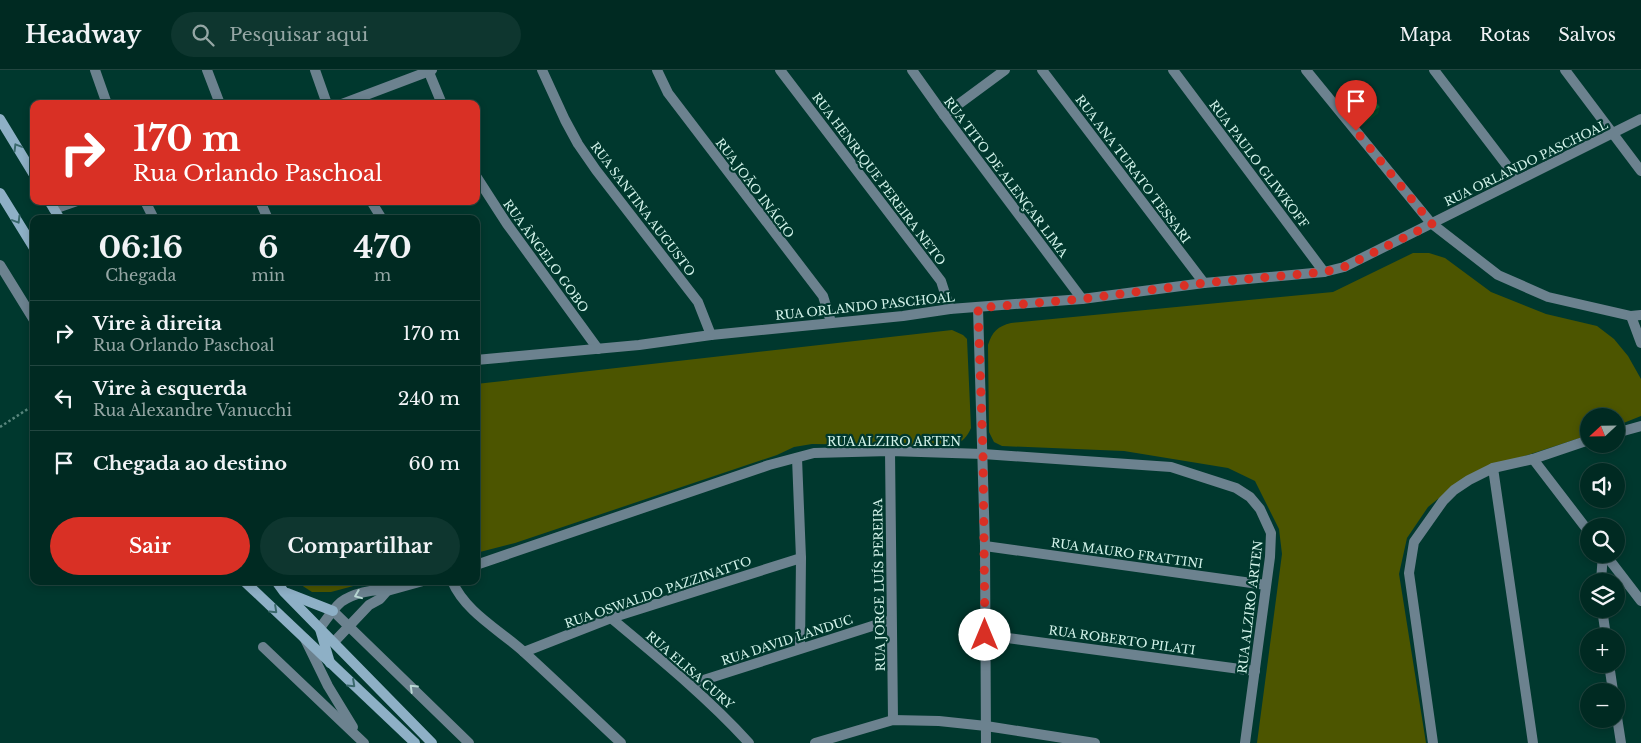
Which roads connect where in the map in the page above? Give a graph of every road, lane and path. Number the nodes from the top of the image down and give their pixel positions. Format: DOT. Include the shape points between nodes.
graph roads {
  1 [pos="95,70"];
  2 [pos="207,70"];
  3 [pos="315,70"];
  4 [pos="429,70"];
  5 [pos="542,70"];
  6 [pos="657,70"];
  7 [pos="780,70"];
  8 [pos="912,70"];
  9 [pos="1005,70"];
  10 [pos="1042,70"];
  11 [pos="1174,70"];
  12 [pos="1306,70"];
  13 [pos="1434,70"];
  14 [pos="1565,70"];
  15 [pos="106,100"];
  16 [pos="218,100"];
  17 [pos="326,100"];
  18 [pos="352,100"];
  19 [pos="440,100"];
  20 [pos="944,116"];
  21 [pos="0,118"];
  22 [pos="1641,118"];
  23 [pos="1612,134"];
  24 [pos="30,168"];
  25 [pos="1641,171"];
  26 [pos="1518,180"];
  27 [pos="480,182"];
  28 [pos="0,193"];
  29 [pos="1432,224"];
  30 [pos="30,242"];
  31 [pos="0,265"];
  32 [pos="1324,272"];
  33 [pos="1204,283"];
  34 [pos="1082,299"];
  35 [pos="978,308"];
  36 [pos="950,309"];
  37 [pos="30,314"];
  38 [pos="1636,316"];
  39 [pos="831,322"];
  40 [pos="712,335"];
  41 [pos="1641,343"];
  42 [pos="598,349"];
  43 [pos="480,360"];
  44 [pos="30,408"];
  45 [pos="1641,426"];
  46 [pos="0,427"];
  47 [pos="1625,430"];
  48 [pos="1580,443"];
  49 [pos="890,451"];
  50 [pos="983,454"];
  51 [pos="797,458"];
  52 [pos="1533,458"];
  53 [pos="1493,468"];
  54 [pos="1580,520"];
  55 [pos="985,546"];
  56 [pos="801,558"];
  57 [pos="1611,563"];
  58 [pos="480,564"];
  59 [pos="248,585"];
  60 [pos="279,585"];
  61 [pos="409,585"];
  62 [pos="454,585"];
  63 [pos="1266,585"];
  64 [pos="387,591"];
  65 [pos="284,592"];
  66 [pos="1641,602"];
  67 [pos="333,611"];
  68 [pos="611,618"];
  69 [pos="891,620"];
  70 [pos="348,625"];
  71 [pos="320,628"];
  72 [pos="985,635"];
  73 [pos="306,641"];
  74 [pos="329,642"];
  75 [pos="264,647"];
  76 [pos="800,648"];
  77 [pos="524,652"];
  78 [pos="330,664"];
  79 [pos="1255,670"];
  80 [pos="691,684"];
  81 [pos="893,720"];
  82 [pos="986,726"];
  83 [pos="1619,728"];
  84 [pos="364,743"];
  85 [pos="415,743"];
  86 [pos="432,743"];
  87 [pos="469,743"];
  88 [pos="621,743"];
  89 [pos="749,743"];
  90 [pos="815,743"];
  91 [pos="986,743"];
  92 [pos="1095,743"];
  93 [pos="1246,743"];
  94 [pos="1432,743"];
  95 [pos="1533,743"];
  96 [pos="1621,743"];
  1 -- 15 [label="street"];
  2 -- 16 [label="street"];
  3 -- 17 [label="street"];
  4 -- 18 [label="street"];
  4 -- 19 [label="street"];
  5 -- 40 [label="street, RUA SANTINA AUGUSTO" via="578,144 698,302"];
  6 -- 39 [label="street, RUA JOÃO INÁCIO" via="668,93 823,296"];
  7 -- 36 [label="street, RUA HENRIQUE PEREIRA NETO" via="941,281"];
  8 -- 20 [label="street, RUA TITO DE ALENÇAR LIMA"];
  9 -- 20 [label="street"];
  10 -- 33 [label="street, RUA ANA TURATO TESSARI"];
  11 -- 32 [label="street, RUA PAULO GLIWKOFF"];
  12 -- 29 [label="street"];
  13 -- 26 [label="street"];
  14 -- 23 [label="street"];
  20 -- 34 [label="street, RUA TITO DE ALENÇAR LIMA"];
  24 -- 21 [label="main road, one-way"];
  22 -- 23 [label="street, RUA ORLANDO PASCHOAL"];
  23 -- 25 [label="street"];
  23 -- 26 [label="street, RUA ORLANDO PASCHOAL"];
  26 -- 29 [label="street, RUA ORLANDO PASCHOAL"];
  27 -- 42 [label="street, RUA ÂNGELO GOBO"];
  28 -- 30 [label="main road, one-way"];
  29 -- 32 [label="street, RUA ORLANDO PASCHOAL" via="1344,267"];
  29 -- 38 [label="street" via="1498,275 1548,297"];
  31 -- 37 [label="street"];
  32 -- 33 [label="street, RUA ORLANDO PASCHOAL"];
  33 -- 34 [label="street, RUA ORLANDO PASCHOAL"];
  34 -- 35 [label="street, RUA ORLANDO PASCHOAL"];
  35 -- 36 [label="street, RUA ORLANDO PASCHOAL"];
  35 -- 50 [label="street"];
  36 -- 39 [label="street, RUA ORLANDO PASCHOAL"];
  38 -- 41 [label="street"];
  39 -- 40 [label="street, RUA ORLANDO PASCHOAL"];
  40 -- 42 [label="street, RUA ORLANDO PASCHOAL"];
  42 -- 43 [label="street, RUA ORLANDO PASCHOAL"];
  44 -- 46 [label="path"];
  45 -- 47 [label="street"];
  48 -- 52 [label="street"];
  49 -- 50 [label="street, RUA ALZIRO ARTEN"];
  49 -- 51 [label="street, RUA ALZIRO ARTEN" via="814,453"];
  49 -- 69 [label="street, RUA JORGE LUÍS PEREIRA"];
  50 -- 55 [label="street"];
  50 -- 63 [label="street, RUA ALZIRO ARTEN" via="1171,467 1236,488 1260,509 1271,533"];
  51 -- 56 [label="street"];
  51 -- 58 [label="street, RUA ALZIRO ARTEN"];
  52 -- 53 [label="street"];
  52 -- 54 [label="street"];
  53 -- 94 [label="street" via="1454,490 1414,542 1409,573"];
  53 -- 95 [label="street"];
  55 -- 63 [label="street, RUA MAURO FRATTINI"];
  55 -- 72 [label="street"];
  56 -- 68 [label="street, RUA OSWALDO PAZZINATTO"];
  56 -- 76 [label="street"];
  57 -- 66 [label="street"];
  59 -- 73 [label="main road, one-way"];
  60 -- 65 [label="main road"];
  61 -- 64 [label="street"];
  62 -- 77 [label="street" via="467,605"];
  63 -- 79 [label="street, RUA ALZIRO ARTEN"];
  64 -- 67 [label="street, one-way" via="366,592 342,602"];
  64 -- 70 [label="street"];
  65 -- 67 [label="main road"];
  65 -- 71 [label="main road"];
  67 -- 70 [label="street"];
  67 -- 71 [label="street"];
  68 -- 77 [label="street, RUA OSWALDO PAZZINATTO"];
  68 -- 80 [label="street, RUA ELISA CURY"];
  69 -- 76 [label="street, RUA DAVID LANDUC"];
  69 -- 81 [label="street, RUA JORGE LUÍS PEREIRA"];
  70 -- 74 [label="street"];
  87 -- 70 [label="street, one-way"];
  71 -- 74 [label="main road"];
  72 -- 79 [label="street, RUA ROBERTO PILATI"];
  72 -- 82 [label="street"];
  73 -- 74 [label="main road"];
  73 -- 78 [label="main road"];
  73 -- 84 [label="street" via="328,686"];
  74 -- 78 [label="main road"];
  74 -- 86 [label="main road"];
  75 -- 84 [label="street"];
  76 -- 80 [label="street, RUA DAVID LANDUC"];
  77 -- 88 [label="street"];
  78 -- 85 [label="main road, one-way"];
  79 -- 93 [label="street, RUA ALZIRO ARTEN"];
  80 -- 89 [label="street, RUA ELISA CURY"];
  81 -- 82 [label="street"];
  81 -- 90 [label="street"];
  82 -- 91 [label="street"];
  82 -- 92 [label="street"];
  83 -- 96 [label="street"];
}
